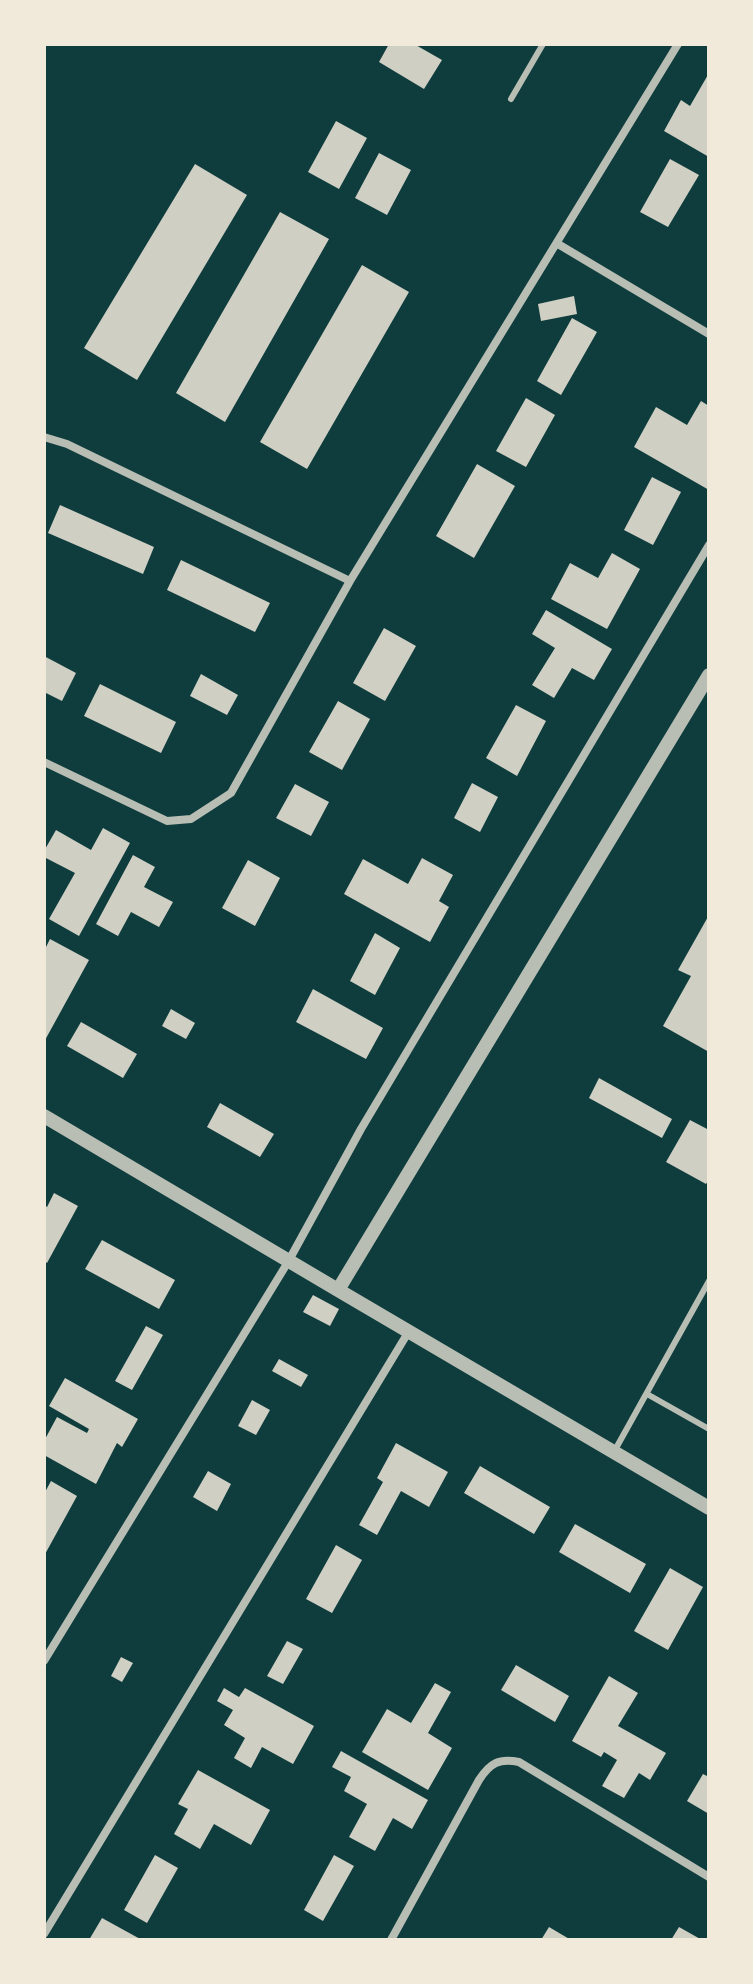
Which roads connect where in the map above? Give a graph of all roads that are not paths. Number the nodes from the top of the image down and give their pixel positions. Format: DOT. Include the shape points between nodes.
graph roads {
  1 [pos="543,44"];
  2 [pos="678,44"];
  3 [pos="511,99"];
  4 [pos="558,244"];
  5 [pos="709,334"];
  6 [pos="44,437"];
  7 [pos="709,545"];
  8 [pos="350,581"];
  9 [pos="709,675"];
  10 [pos="44,762"];
  11 [pos="44,1116"];
  12 [pos="288,1262"];
  13 [pos="709,1281"];
  14 [pos="338,1290"];
  15 [pos="409,1331"];
  16 [pos="647,1394"];
  17 [pos="709,1429"];
  18 [pos="614,1454"];
  19 [pos="709,1508"];
  20 [pos="44,1661"];
  21 [pos="709,1877"];
  22 [pos="44,1934"];
  23 [pos="391,1940"];
  1 -- 3 [label="lane"];
  2 -- 4 [label="street"];
  4 -- 5 [label="street"];
  4 -- 8 [label="street"];
  6 -- 8 [label="street"];
  7 -- 12 [label="street" via="361,1129"];
  8 -- 10 [label="street" via="231,793 209,809 191,819 167,821"];
  9 -- 14 [label="street"];
  11 -- 12 [label="street"];
  12 -- 14 [label="street"];
  12 -- 20 [label="street"];
  13 -- 16 [label="lane"];
  14 -- 15 [label="street"];
  15 -- 18 [label="street"];
  15 -- 22 [label="street"];
  16 -- 17 [label="lane"];
  16 -- 18 [label="lane"];
  18 -- 19 [label="street"];
  21 -- 23 [label="street" via="519,1762 502,1759 479,1780"];
}
